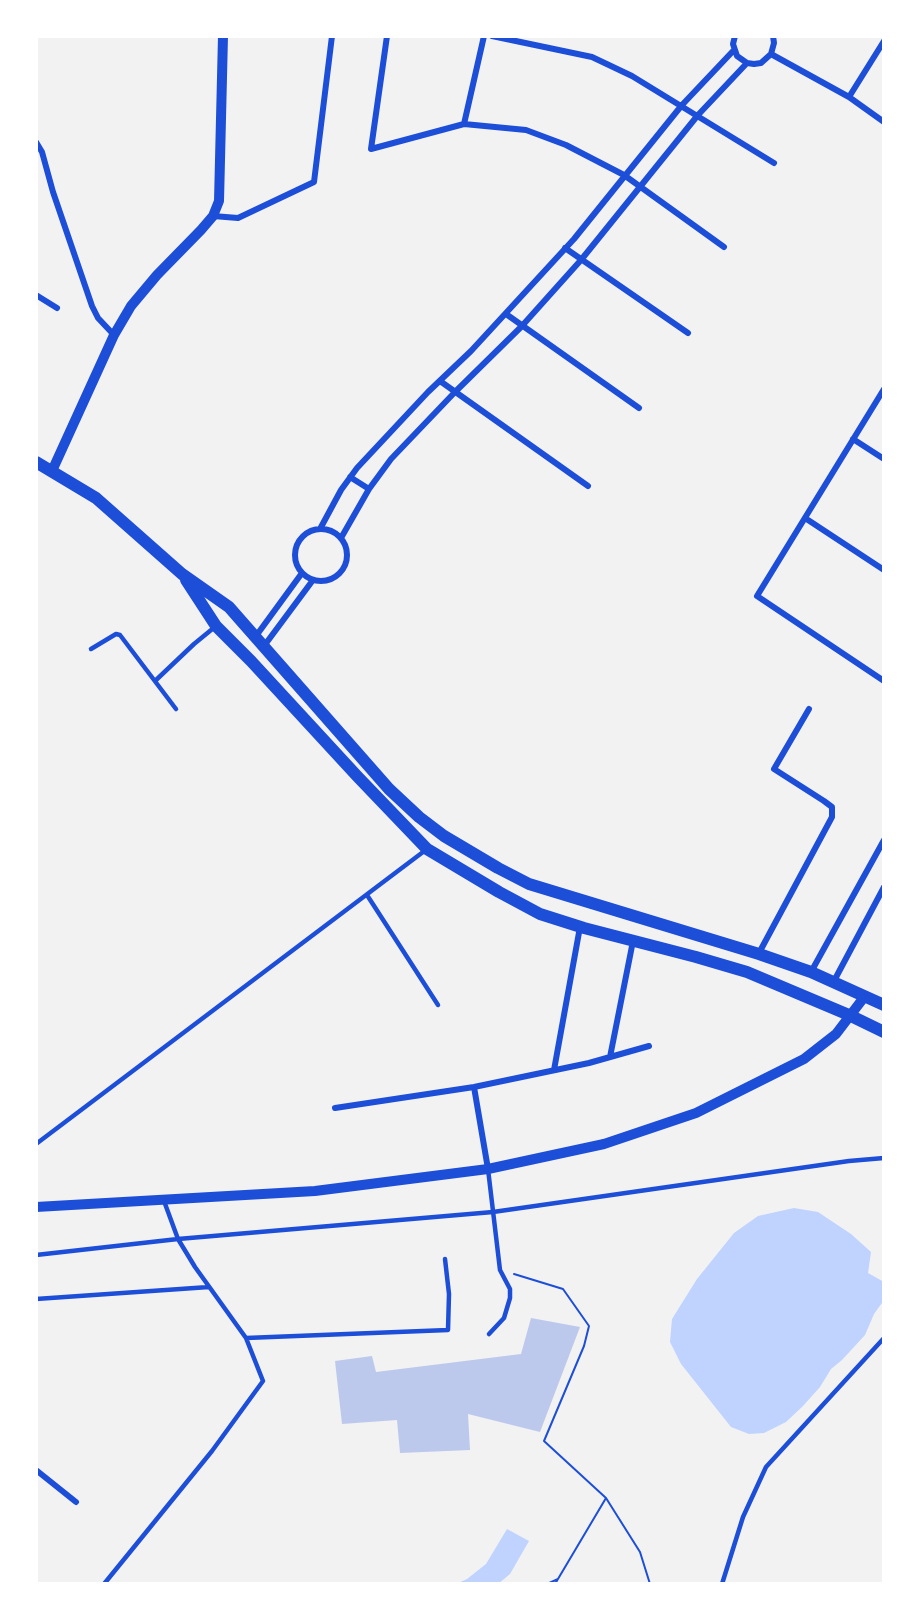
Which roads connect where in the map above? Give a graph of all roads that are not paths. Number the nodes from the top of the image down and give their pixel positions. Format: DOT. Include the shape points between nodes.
graph roads {
  1 [pos="223,36"];
  2 [pos="332,36"];
  3 [pos="387,36"];
  4 [pos="484,36"];
  5 [pos="492,36"];
  6 [pos="735,36"];
  7 [pos="773,36"];
  8 [pos="884,41"];
  9 [pos="734,50"];
  10 [pos="771,54"];
  11 [pos="747,63"];
  12 [pos="849,97"];
  13 [pos="682,105"];
  14 [pos="698,115"];
  15 [pos="884,122"];
  16 [pos="464,124"];
  17 [pos="36,142"];
  18 [pos="774,163"];
  19 [pos="624,176"];
  20 [pos="639,186"];
  21 [pos="213,216"];
  22 [pos="724,247"];
  23 [pos="565,248"];
  24 [pos="581,260"];
  25 [pos="36,295"];
  26 [pos="57,308"];
  27 [pos="506,314"];
  28 [pos="522,327"];
  29 [pos="688,333"];
  30 [pos="114,335"];
  31 [pos="440,381"];
  32 [pos="884,389"];
  33 [pos="454,392"];
  34 [pos="639,408"];
  35 [pos="854,439"];
  36 [pos="884,459"];
  37 [pos="36,462"];
  38 [pos="52,471"];
  39 [pos="350,477"];
  40 [pos="588,486"];
  41 [pos="369,489"];
  42 [pos="805,518"];
  43 [pos="320,529"];
  44 [pos="341,538"];
  45 [pos="884,570"];
  46 [pos="302,573"];
  47 [pos="182,574"];
  48 [pos="313,580"];
  49 [pos="216,626"];
  50 [pos="260,641"];
  51 [pos="91,649"];
  52 [pos="246,656"];
  53 [pos="155,681"];
  54 [pos="884,681"];
  55 [pos="176,709"];
  56 [pos="809,710"];
  57 [pos="884,840"];
  58 [pos="427,849"];
  59 [pos="884,887"];
  60 [pos="367,895"];
  61 [pos="580,927"];
  62 [pos="633,940"];
  63 [pos="759,954"];
  64 [pos="811,972"];
  65 [pos="834,981"];
  66 [pos="865,996"];
  67 [pos="438,1005"];
  68 [pos="884,1005"];
  69 [pos="849,1015"];
  70 [pos="884,1032"];
  71 [pos="649,1046"];
  72 [pos="610,1057"];
  73 [pos="554,1070"];
  74 [pos="474,1087"];
  75 [pos="335,1108"];
  76 [pos="36,1144"];
  77 [pos="884,1158"];
  78 [pos="488,1169"];
  79 [pos="164,1201"];
  80 [pos="36,1207"];
  81 [pos="493,1212"];
  82 [pos="178,1239"];
  83 [pos="36,1255"];
  84 [pos="445,1259"];
  85 [pos="209,1287"];
  86 [pos="36,1299"];
  87 [pos="489,1334"];
  88 [pos="246,1338"];
  89 [pos="884,1338"];
  90 [pos="36,1470"];
  91 [pos="76,1502"];
  92 [pos="104,1584"];
  93 [pos="722,1584"];
  1 -- 21 [label="street" via="219,201"];
  2 -- 21 [label="street" via="314,182 238,218"];
  3 -- 16 [label="street" via="371,149"];
  4 -- 16 [label="street"];
  5 -- 13 [label="street" via="592,57"];
  6 -- 9 [label="street"];
  7 -- 10 [label="street"];
  8 -- 12 [label="street"];
  9 -- 11 [label="street"];
  9 -- 13 [label="street"];
  10 -- 11 [label="street" via="761,63"];
  10 -- 12 [label="street"];
  11 -- 14 [label="street"];
  12 -- 15 [label="street"];
  13 -- 14 [label="street"];
  13 -- 19 [label="street"];
  14 -- 18 [label="street"];
  14 -- 20 [label="street"];
  16 -- 19 [label="street" via="526,130 566,145"];
  17 -- 30 [label="street" via="92,306"];
  19 -- 20 [label="street"];
  19 -- 23 [label="street"];
  20 -- 22 [label="street"];
  20 -- 24 [label="street"];
  21 -- 30 [label="street" via="157,275"];
  23 -- 24 [label="street"];
  23 -- 27 [label="street"];
  24 -- 28 [label="street"];
  24 -- 29 [label="street"];
  25 -- 26 [label="street"];
  27 -- 28 [label="street"];
  27 -- 31 [label="street"];
  28 -- 33 [label="street"];
  28 -- 34 [label="street"];
  30 -- 38 [label="street"];
  31 -- 33 [label="street"];
  31 -- 39 [label="street"];
  32 -- 35 [label="street"];
  33 -- 40 [label="street"];
  33 -- 41 [label="street" via="391,459"];
  35 -- 36 [label="street"];
  35 -- 42 [label="street"];
  37 -- 38 [label="main road"];
  38 -- 47 [label="main road" via="96,498"];
  39 -- 41 [label="street"];
  39 -- 43 [label="street"];
  41 -- 44 [label="street"];
  42 -- 45 [label="street"];
  42 -- 54 [label="street" via="757,596"];
  43 -- 44 [label="street"];
  43 -- 46 [label="street" via="304,535 296,549 296,565"];
  44 -- 48 [label="street" via="348,552 345,568 333,579"];
  46 -- 48 [label="street"];
  46 -- 50 [label="street"];
  47 -- 49 [label="main road"];
  47 -- 50 [label="main road" via="229,607"];
  48 -- 50 [label="street"];
  49 -- 52 [label="main road"];
  49 -- 53 [label="lane"];
  50 -- 52 [label="main road"];
  50 -- 63 [label="main road" via="389,789 444,836 530,884"];
  51 -- 53 [label="lane" via="118,634"];
  52 -- 58 [label="main road"];
  53 -- 55 [label="lane"];
  56 -- 63 [label="street" via="774,769 832,807 832,818"];
  57 -- 64 [label="street"];
  58 -- 60 [label="lane"];
  58 -- 61 [label="main road" via="522,905"];
  59 -- 65 [label="street"];
  60 -- 67 [label="lane"];
  60 -- 76 [label="lane"];
  61 -- 62 [label="main road"];
  61 -- 73 [label="street"];
  62 -- 69 [label="main road" via="747,972"];
  62 -- 72 [label="street"];
  63 -- 64 [label="main road"];
  64 -- 65 [label="main road"];
  65 -- 66 [label="main road"];
  66 -- 68 [label="main road"];
  66 -- 69 [label="street"];
  69 -- 70 [label="main road"];
  69 -- 78 [label="street" via="836,1034 804,1059 696,1113 604,1144"];
  71 -- 72 [label="street"];
  72 -- 73 [label="street"];
  73 -- 74 [label="street"];
  74 -- 75 [label="street"];
  74 -- 78 [label="street"];
  77 -- 81 [label="lane"];
  78 -- 79 [label="street" via="315,1191"];
  78 -- 81 [label="lane"];
  79 -- 80 [label="street"];
  79 -- 82 [label="lane"];
  81 -- 82 [label="lane"];
  81 -- 87 [label="lane" via="500,1270 510,1289 510,1298 504,1318"];
  82 -- 83 [label="lane"];
  82 -- 85 [label="lane"];
  84 -- 88 [label="lane" via="448,1330"];
  85 -- 86 [label="lane"];
  85 -- 88 [label="lane"];
  88 -- 92 [label="lane" via="263,1381 212,1451"];
  89 -- 93 [label="lane" via="766,1467 743,1517"];
  90 -- 91 [label="street"];
}
